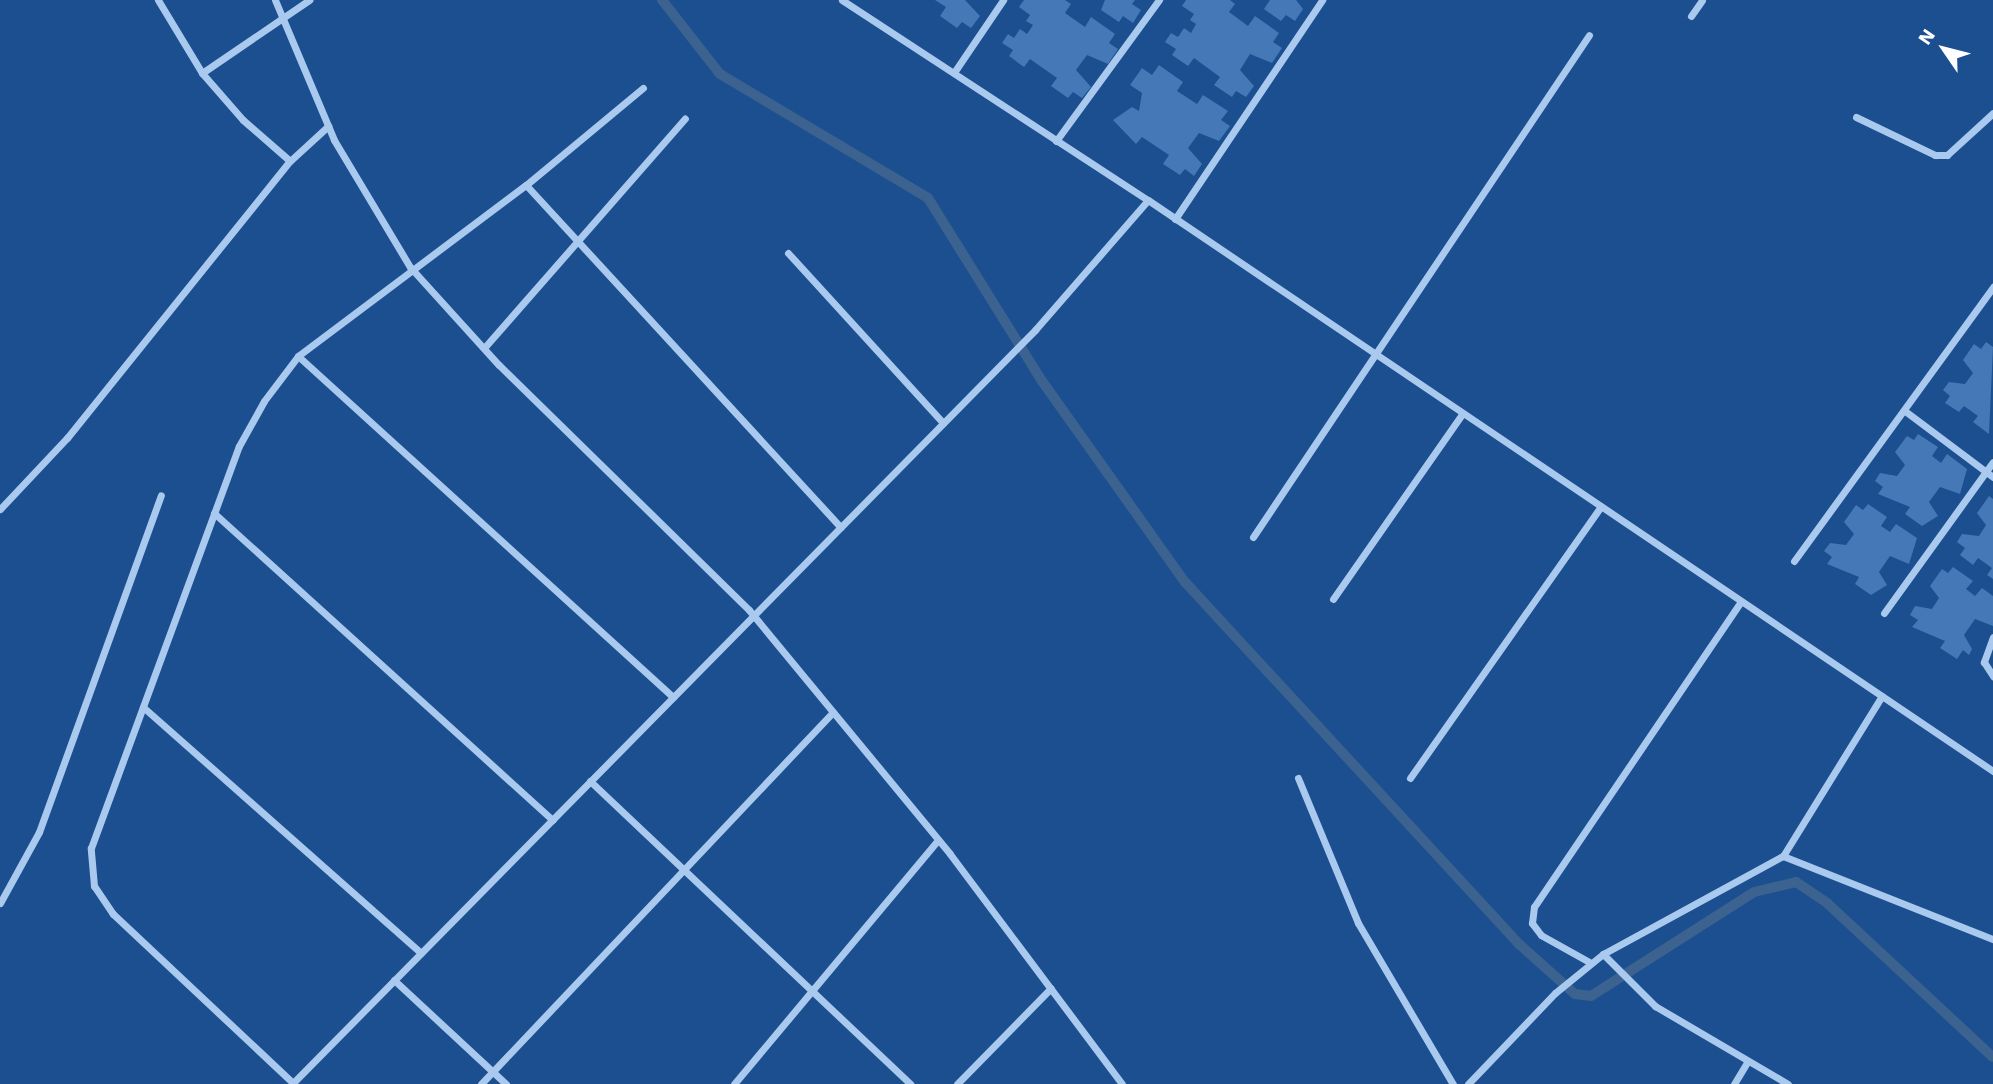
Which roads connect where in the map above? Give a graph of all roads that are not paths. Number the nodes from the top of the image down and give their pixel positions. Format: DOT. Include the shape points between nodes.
graph roads {
  1 [pos="158,0"];
  2 [pos="275,0"];
  3 [pos="309,0"];
  4 [pos="842,0"];
  5 [pos="1003,0"];
  6 [pos="1159,0"];
  7 [pos="1322,0"];
  8 [pos="1702,0"];
  9 [pos="1691,16"];
  10 [pos="284,21"];
  11 [pos="1589,35"];
  12 [pos="955,71"];
  13 [pos="202,73"];
  14 [pos="643,88"];
  15 [pos="1993,113"];
  16 [pos="1856,117"];
  17 [pos="685,118"];
  18 [pos="328,126"];
  19 [pos="1056,141"];
  20 [pos="290,161"];
  21 [pos="526,185"];
  22 [pos="1148,200"];
  23 [pos="1175,219"];
  24 [pos="578,241"];
  25 [pos="788,253"];
  26 [pos="410,267"];
  27 [pos="1993,287"];
  28 [pos="484,348"];
  29 [pos="298,356"];
  30 [pos="1377,357"];
  31 [pos="1905,411"];
  32 [pos="1462,414"];
  33 [pos="943,423"];
  34 [pos="1993,462"];
  35 [pos="1990,474"];
  36 [pos="160,495"];
  37 [pos="1601,506"];
  38 [pos="0,509"];
  39 [pos="214,513"];
  40 [pos="841,527"];
  41 [pos="1254,537"];
  42 [pos="1794,561"];
  43 [pos="1333,598"];
  44 [pos="1741,601"];
  45 [pos="1884,613"];
  46 [pos="754,615"];
  47 [pos="1993,637"];
  48 [pos="1993,676"];
  49 [pos="1882,696"];
  50 [pos="673,697"];
  51 [pos="143,707"];
  52 [pos="833,712"];
  53 [pos="1993,771"];
  54 [pos="1298,778"];
  55 [pos="1409,778"];
  56 [pos="590,781"];
  57 [pos="552,820"];
  58 [pos="938,840"];
  59 [pos="1783,856"];
  60 [pos="684,869"];
  61 [pos="0,903"];
  62 [pos="1993,939"];
  63 [pos="421,953"];
  64 [pos="1603,954"];
  65 [pos="1591,963"];
  66 [pos="394,980"];
  67 [pos="1051,988"];
  68 [pos="812,991"];
  69 [pos="1747,1062"];
  70 [pos="493,1071"];
  71 [pos="292,1084"];
  72 [pos="481,1084"];
  73 [pos="506,1084"];
  74 [pos="734,1084"];
  75 [pos="909,1084"];
  76 [pos="957,1084"];
  77 [pos="1122,1084"];
  78 [pos="1452,1084"];
  79 [pos="1468,1084"];
  80 [pos="1734,1084"];
  81 [pos="1787,1084"];
  1 -- 13 [label="street"];
  2 -- 10 [label="street"];
  3 -- 10 [label="street"];
  4 -- 12 [label="street"];
  5 -- 12 [label="street"];
  6 -- 19 [label="street"];
  7 -- 23 [label="street"];
  8 -- 9 [label="street"];
  10 -- 13 [label="street"];
  10 -- 18 [label="street"];
  11 -- 30 [label="street"];
  12 -- 19 [label="street"];
  13 -- 20 [label="street" via="243,120"];
  14 -- 21 [label="street"];
  15 -- 16 [label="street" via="1947,155 1935,155"];
  17 -- 24 [label="street"];
  18 -- 20 [label="street"];
  18 -- 26 [label="street"];
  19 -- 22 [label="street"];
  20 -- 38 [label="street" via="67,438"];
  21 -- 24 [label="street"];
  21 -- 26 [label="street"];
  22 -- 23 [label="street"];
  22 -- 33 [label="street" via="1035,330"];
  23 -- 30 [label="street"];
  24 -- 28 [label="street"];
  24 -- 40 [label="street"];
  25 -- 33 [label="street"];
  26 -- 28 [label="street"];
  26 -- 29 [label="street"];
  27 -- 31 [label="street"];
  28 -- 46 [label="street"];
  29 -- 39 [label="street" via="239,446"];
  29 -- 50 [label="street"];
  30 -- 32 [label="street"];
  30 -- 41 [label="street"];
  31 -- 35 [label="street"];
  31 -- 42 [label="street"];
  32 -- 37 [label="street"];
  32 -- 43 [label="street"];
  33 -- 40 [label="street"];
  34 -- 35 [label="street"];
  35 -- 45 [label="street"];
  36 -- 61 [label="street" via="39,831"];
  37 -- 44 [label="street"];
  37 -- 55 [label="street"];
  39 -- 51 [label="street"];
  39 -- 57 [label="street"];
  40 -- 46 [label="street"];
  44 -- 49 [label="street"];
  44 -- 65 [label="street" via="1534,907 1532,923 1541,935"];
  46 -- 50 [label="street"];
  46 -- 52 [label="street"];
  47 -- 48 [label="street" via="1984,662"];
  49 -- 53 [label="street"];
  49 -- 59 [label="street"];
  50 -- 56 [label="street"];
  51 -- 63 [label="street"];
  51 -- 71 [label="street" via="91,848 94,887 113,914"];
  52 -- 58 [label="street"];
  52 -- 60 [label="street"];
  54 -- 78 [label="street" via="1358,923"];
  56 -- 57 [label="street"];
  56 -- 60 [label="street"];
  57 -- 63 [label="street"];
  58 -- 67 [label="street"];
  58 -- 68 [label="street"];
  59 -- 62 [label="street"];
  59 -- 64 [label="street"];
  60 -- 68 [label="street"];
  60 -- 70 [label="street"];
  63 -- 66 [label="street"];
  64 -- 65 [label="street"];
  64 -- 69 [label="street" via="1635,990"];
  65 -- 79 [label="street" via="1555,993"];
  66 -- 70 [label="street"];
  66 -- 71 [label="street"];
  67 -- 76 [label="street"];
  67 -- 77 [label="street"];
  68 -- 74 [label="street"];
  68 -- 75 [label="street"];
  69 -- 80 [label="street"];
  69 -- 81 [label="street"];
  70 -- 72 [label="street"];
  70 -- 73 [label="street"];
}
